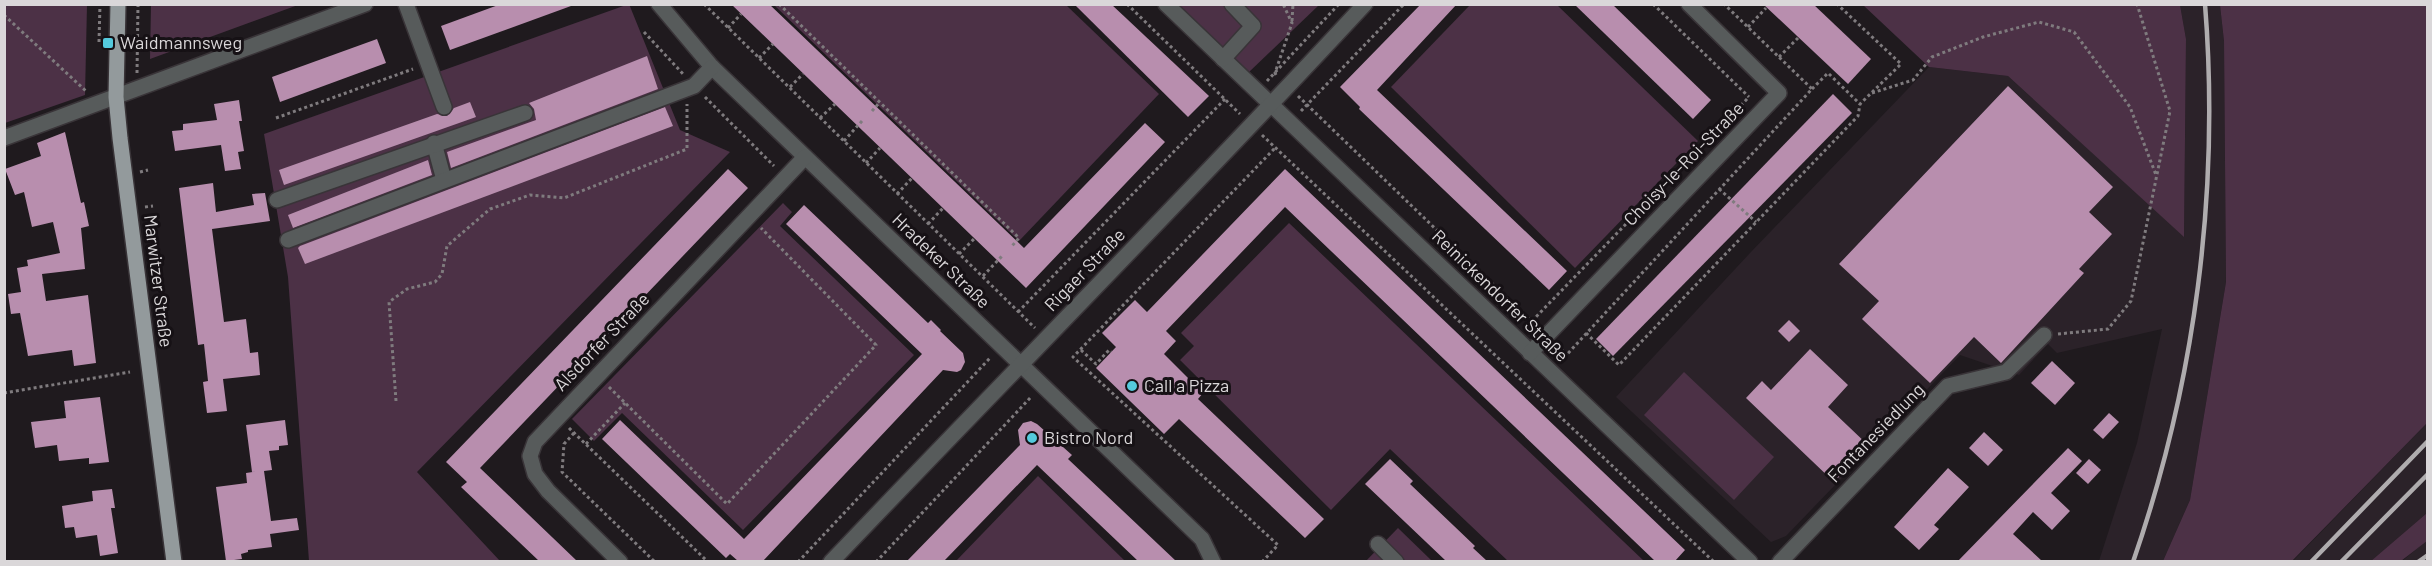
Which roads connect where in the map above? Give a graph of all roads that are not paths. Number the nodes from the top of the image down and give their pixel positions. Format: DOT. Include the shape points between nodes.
graph roads {
  1 [pos="118,4"];
  2 [pos="365,4"];
  3 [pos="406,4"];
  4 [pos="659,4"];
  5 [pos="1166,4"];
  6 [pos="1232,4"];
  7 [pos="1365,4"];
  8 [pos="1689,4"];
  9 [pos="1223,59"];
  10 [pos="712,67"];
  11 [pos="116,97"];
  12 [pos="1272,105"];
  13 [pos="444,107"];
  14 [pos="525,113"];
  15 [pos="4,138"];
  16 [pos="434,143"];
  17 [pos="805,157"];
  18 [pos="444,180"];
  19 [pos="277,200"];
  20 [pos="288,240"];
  21 [pos="2044,335"];
  22 [pos="1530,353"];
  23 [pos="1020,363"];
  24 [pos="1378,544"];
  25 [pos="174,561"];
  26 [pos="620,561"];
  27 [pos="831,561"];
  28 [pos="1214,561"];
  29 [pos="1396,561"];
  30 [pos="1750,561"];
  31 [pos="1780,561"];
  1 -- 11 [label="main road, Marwitzer Straße"];
  2 -- 11 [label="street"];
  3 -- 13 [label="street"];
  4 -- 10 [label="street, Hradeker Straße"];
  5 -- 9 [label="street, Reinickendorfer Straße"];
  6 -- 9 [label="street" via="1253,26"];
  7 -- 12 [label="street, Rigaer Straße"];
  8 -- 22 [label="street, Choisy-le-Roi-Straße" via="1779,93"];
  9 -- 12 [label="street, Reinickendorfer Straße"];
  10 -- 17 [label="street, Hradeker Straße"];
  10 -- 18 [label="street" via="694,86"];
  11 -- 15 [label="street"];
  11 -- 25 [label="main road, Marwitzer Straße"];
  12 -- 22 [label="street, Reinickendorfer Straße"];
  12 -- 23 [label="street, Rigaer Straße"];
  14 -- 16 [label="street"];
  16 -- 18 [label="street"];
  16 -- 19 [label="street"];
  17 -- 23 [label="street, Hradeker Straße"];
  17 -- 26 [label="street, Alsdorfer Straße" via="535,442 530,456 535,474"];
  18 -- 20 [label="street"];
  21 -- 31 [label="street, Fontanesiedlung" via="2006,372 1948,386"];
  22 -- 30 [label="street, Reinickendorfer Straße"];
  23 -- 27 [label="street, Rigaer Straße"];
  23 -- 28 [label="street, Hradeker Straße" via="1202,539"];
  24 -- 29 [label="street"];
}
